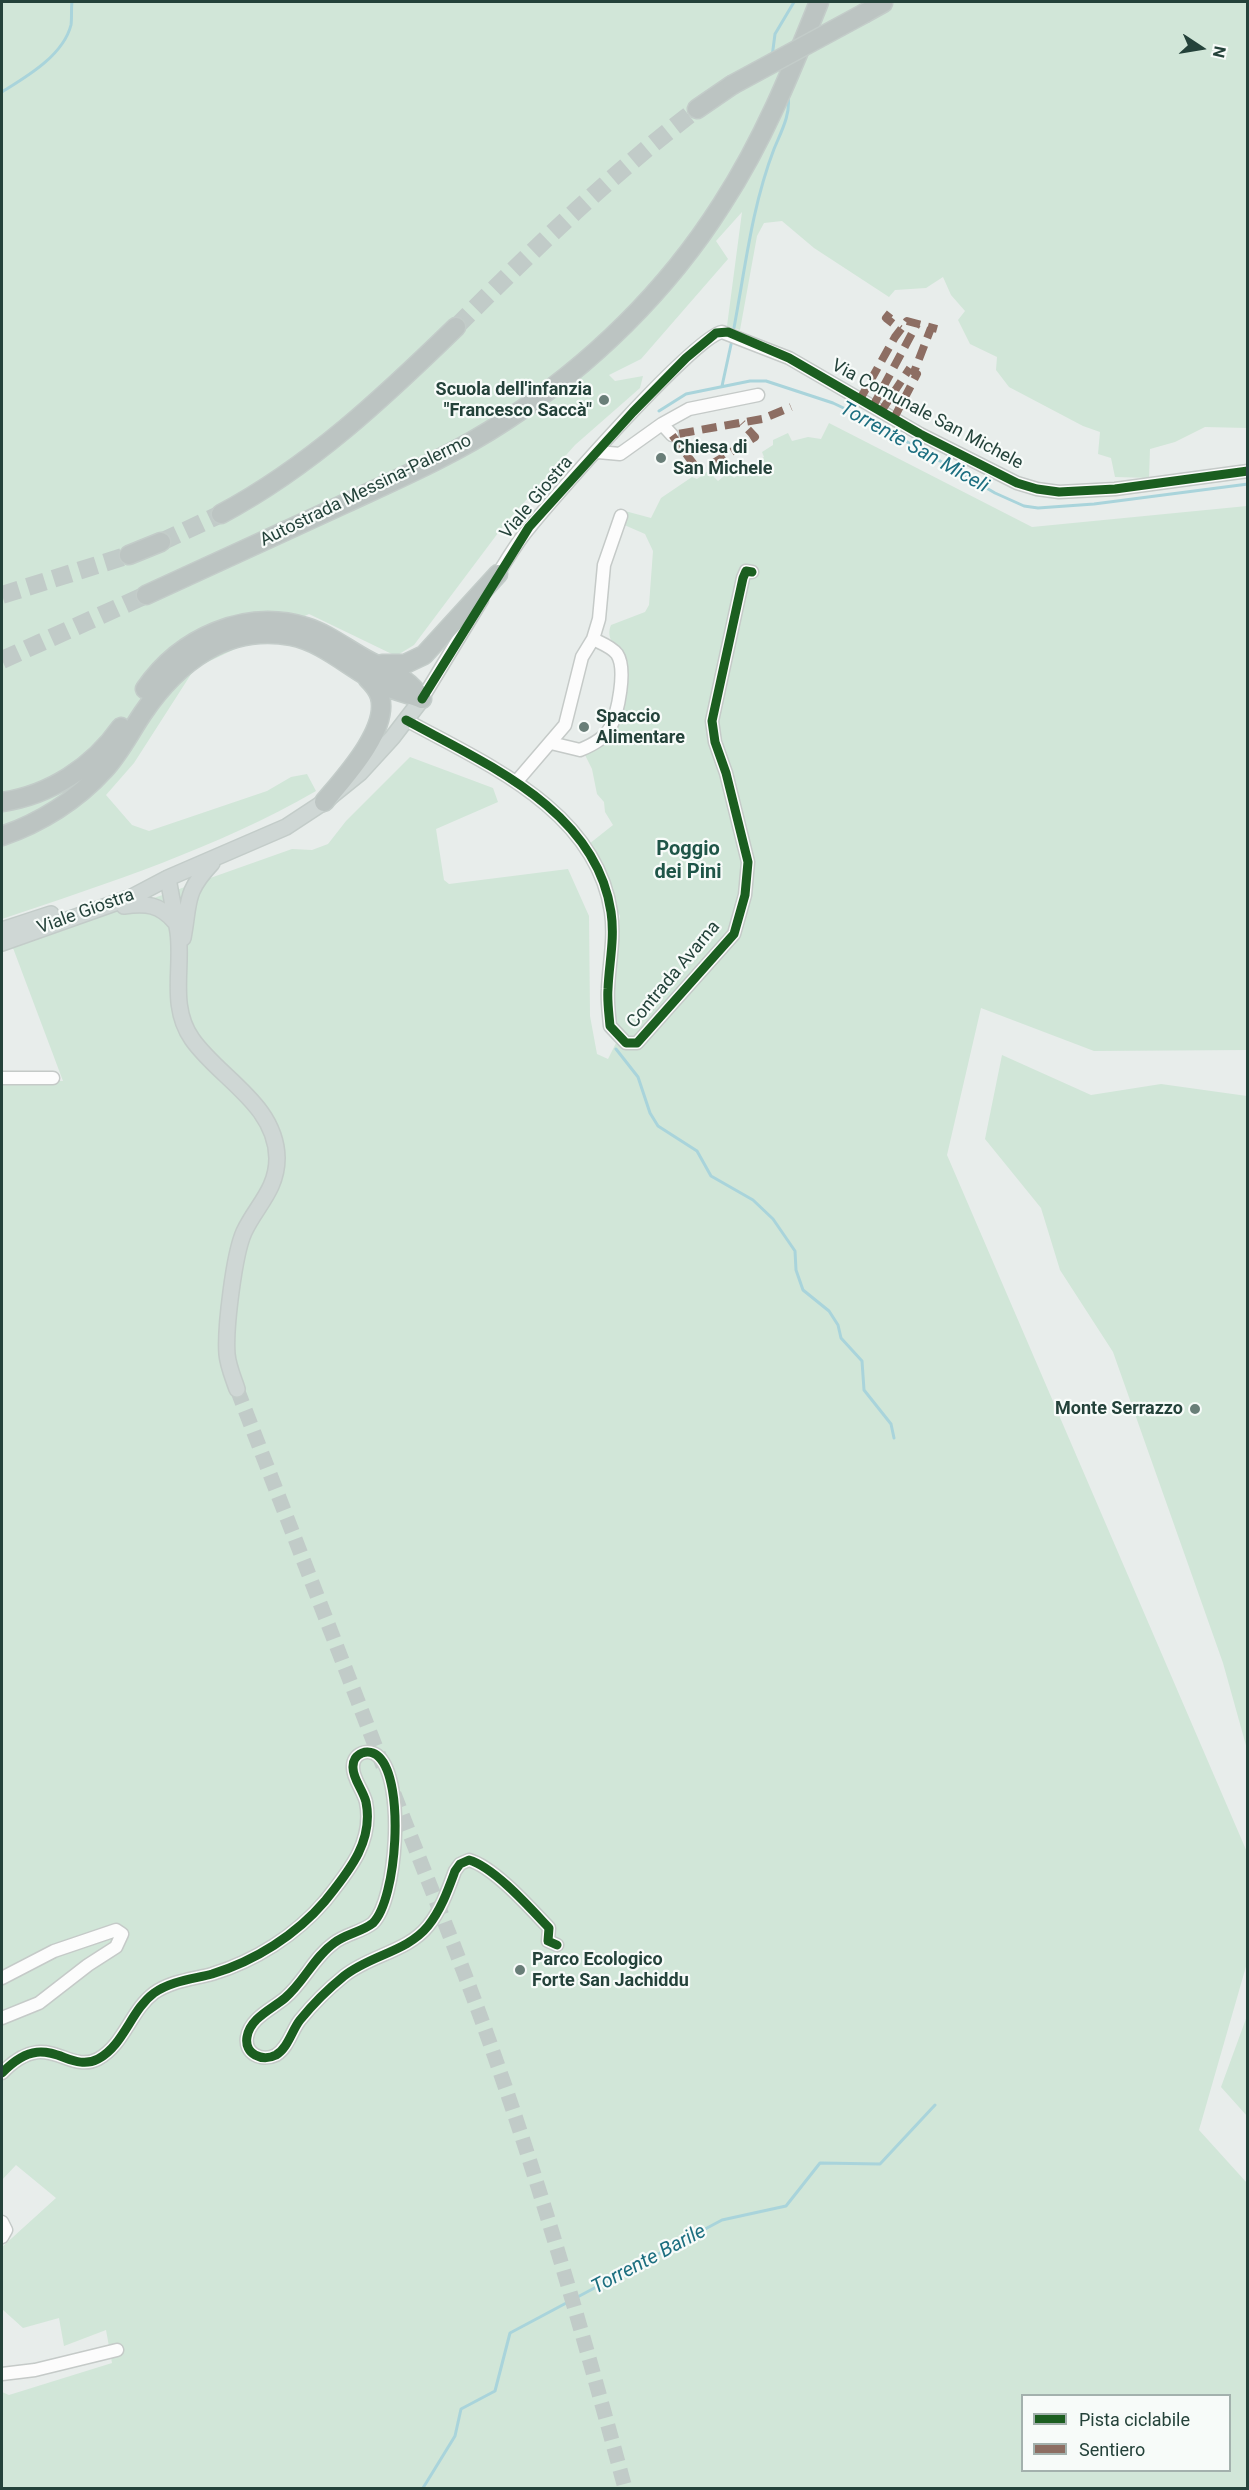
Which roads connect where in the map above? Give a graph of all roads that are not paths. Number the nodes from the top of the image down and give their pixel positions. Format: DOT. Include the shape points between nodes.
graph roads {
  1 [pos="819,2"];
  2 [pos="882,3"];
  3 [pos="697,109"];
  4 [pos="456,327"];
  5 [pos="705,340"];
  6 [pos="758,395"];
  7 [pos="662,424"];
  8 [pos="672,435"];
  9 [pos="598,452"];
  10 [pos="1248,471"];
  11 [pos="221,514"];
  12 [pos="621,516"];
  13 [pos="161,542"];
  14 [pos="129,555"];
  15 [pos="752,572"];
  16 [pos="498,574"];
  17 [pos="146,595"];
  18 [pos="593,639"];
  19 [pos="367,668"];
  20 [pos="422,699"];
  21 [pos="138,710"];
  22 [pos="406,720"];
  23 [pos="550,743"];
  24 [pos="517,781"];
  25 [pos="2,802"];
  26 [pos="324,802"];
  27 [pos="2,836"];
  28 [pos="217,858"];
  29 [pos="168,878"];
  30 [pos="186,909"];
  31 [pos="82,914"];
  32 [pos="175,922"];
  33 [pos="2,930"];
  34 [pos="2,942"];
  35 [pos="179,962"];
  36 [pos="2,1078"];
  37 [pos="53,1078"];
  38 [pos="237,1389"];
  39 [pos="557,1945"];
  40 [pos="2,1978"];
  41 [pos="2,2018"];
  42 [pos="2,2073"];
  43 [pos="2,2222"];
  44 [pos="2,2237"];
  45 [pos="117,2350"];
  46 [pos="2,2374"];
  1 -- 17 [label="highway, Autostrada Messina-Palermo" via="752,154 702,235 627,323 578,368 473,441"];
  2 -- 3 [label="highway, bridge" via="732,85"];
  4 -- 11 [label="highway" via="315,455"];
  5 -- 9 [label="street, Viale Giostra"];
  5 -- 10 [label="street, Via Comunale San Michele" via="728,332 789,358 920,434 1017,483 1037,489 1115,489"];
  6 -- 7 [label="street" via="689,409"];
  7 -- 8 [label="street"];
  7 -- 9 [label="street" via="620,454"];
  9 -- 16 [label="street, Viale Giostra" via="529,527"];
  12 -- 18 [label="street" via="604,565 602,606"];
  13 -- 14 [label="highway"];
  15 -- 24 [label="street, Contrada Avarna" via="746,571 743,579 712,721 748,862 745,895 734,934 637,1043 626,1042 610,1026 611,910 594,865 580,839"];
  16 -- 19 [label="highway" via="424,655 397,665"];
  16 -- 20 [label="street, Viale Giostra"];
  18 -- 23 [label="street" via="582,657 565,725"];
  18 -- 23 [label="street" via="614,650 620,661 621,684 611,727 580,750"];
  19 -- 20 [label="highway" via="383,685"];
  19 -- 21 [label="highway" via="304,626 250,622 219,630 177,654 154,677"];
  19 -- 26 [label="highway" via="380,697 380,722 351,770"];
  20 -- 22 [label="main road, Viale Giostra"];
  21 -- 25 [label="highway" via="83,768 49,788"];
  21 -- 27 [label="highway" via="113,760 83,790 46,816"];
  22 -- 24 [label="street"];
  22 -- 26 [label="main road, Viale Giostra" via="365,767"];
  23 -- 24 [label="street"];
  26 -- 28 [label="main road, Viale Giostra" via="286,827"];
  28 -- 29 [label="main road, Viale Giostra"];
  28 -- 30 [label="main road" via="192,887"];
  29 -- 30 [label="main road" via="182,895"];
  29 -- 31 [label="main road, Viale Giostra" via="132,897"];
  29 -- 32 [label="main road"];
  29 -- 33 [label="main road, Viale Giostra" via="131,886"];
  30 -- 35 [label="main road"];
  31 -- 32 [label="main road" via="153,904"];
  31 -- 34 [label="main road, Viale Giostra"];
  32 -- 35 [label="main road"];
  35 -- 38 [label="main road" via="178,997 186,1029 198,1047 260,1111 276,1146 273,1185 246,1227 237,1255 227,1345"];
  36 -- 37 [label="street"];
  39 -- 42 [label="street" via="548,1941 549,1928 540,1918 483,1866 469,1860 459,1864 437,1914 416,1939 344,1976 301,2019 274,2055 262,2058 253,2054 247,2036 258,2019 286,1997 332,1944 373,1923 381,1907 393,1855 395,1800 382,1760 373,1753 361,1753 353,1761 353,1768 367,1810 362,1849 315,1912 255,1957 159,1990 143,2003 98,2059 85,2061 37,2052 21,2056"];
  40 -- 41 [label="street" via="54,1951 106,1931 122,1934 116,1947 39,2003"];
  43 -- 44 [label="street" via="6,2230"];
  45 -- 46 [label="street"];
}
